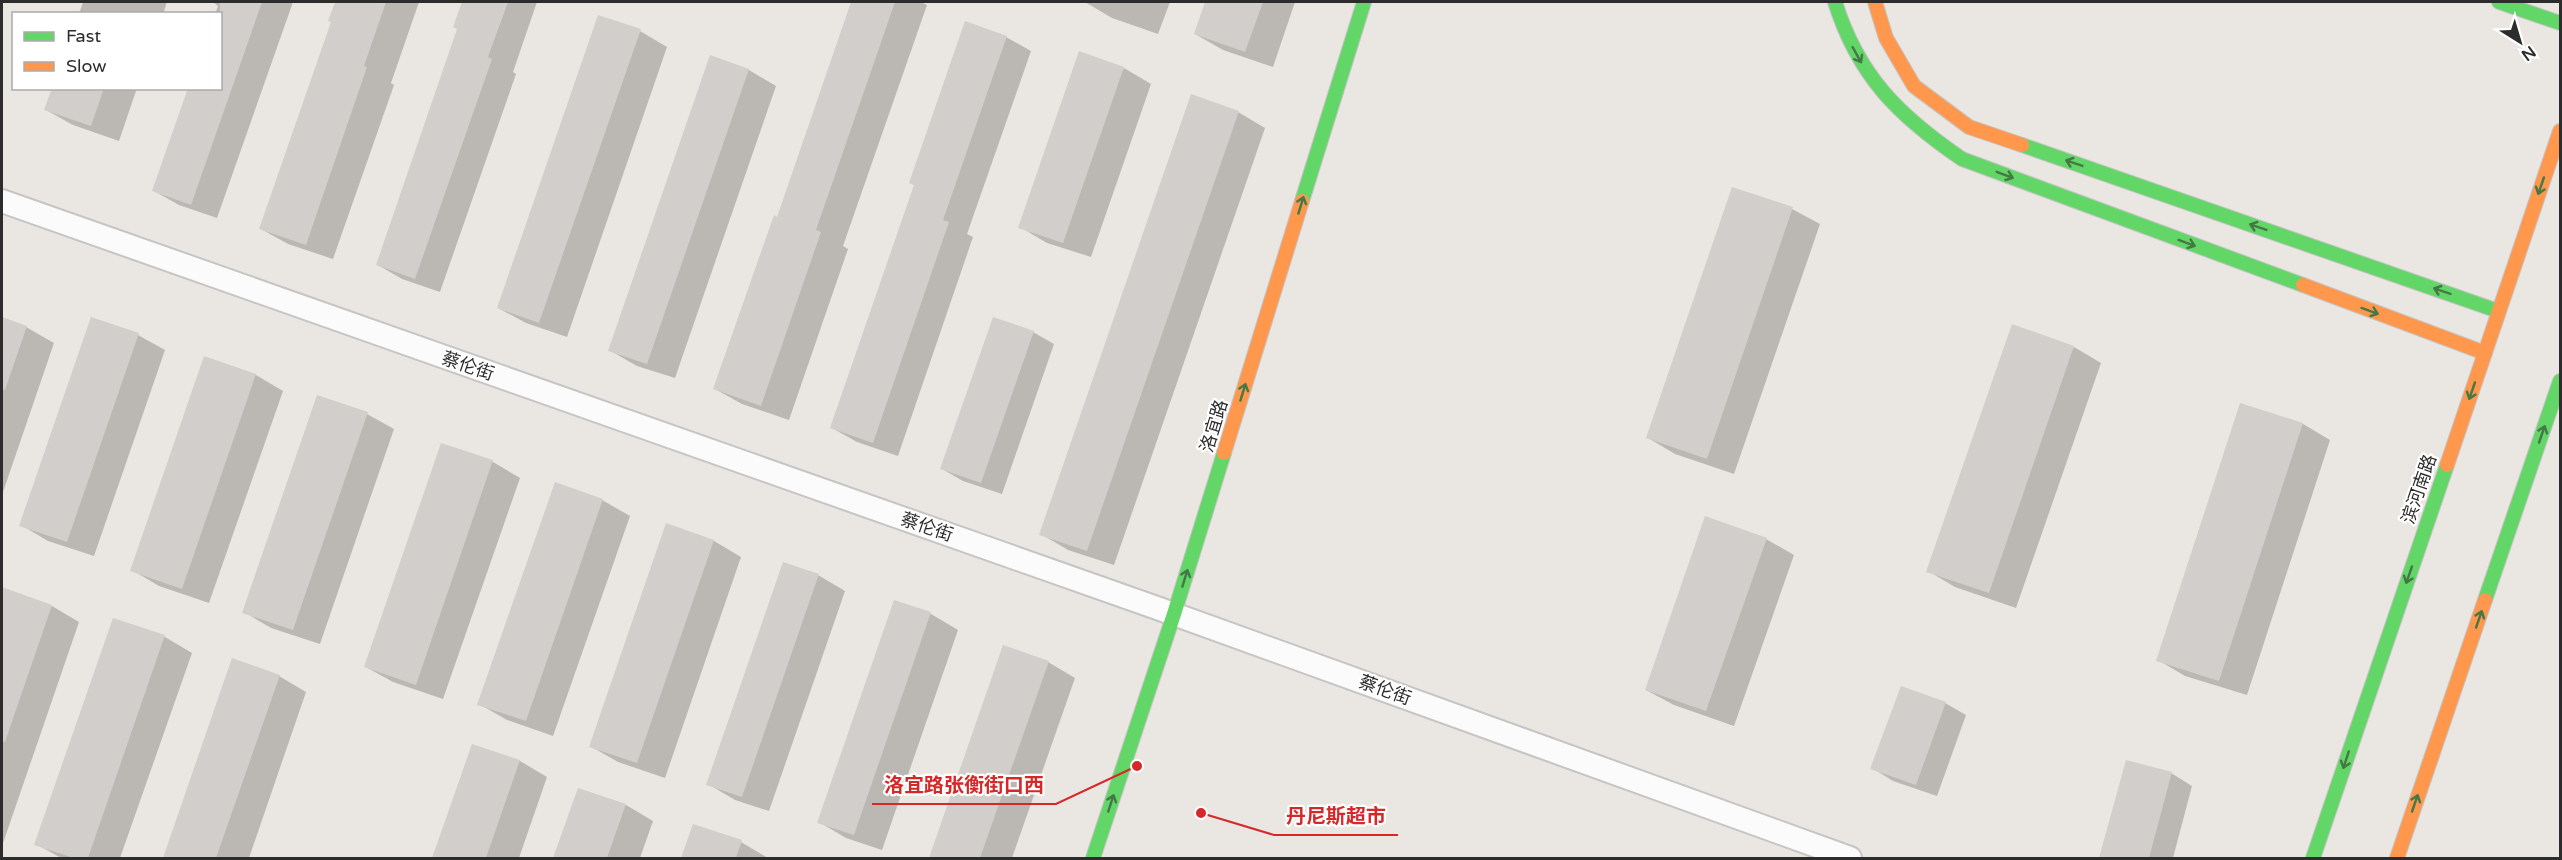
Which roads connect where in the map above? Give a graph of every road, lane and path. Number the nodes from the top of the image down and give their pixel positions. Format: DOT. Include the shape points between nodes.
graph roads {
  1 [pos="1364,2"];
  2 [pos="1835,2"];
  3 [pos="1875,2"];
  4 [pos="2499,2"];
  5 [pos="2560,23"];
  6 [pos="2560,131"];
  7 [pos="2,201"];
  8 [pos="2498,311"];
  9 [pos="2485,353"];
  10 [pos="2560,381"];
  11 [pos="1161,610"];
  12 [pos="1093,858"];
  13 [pos="1850,858"];
  14 [pos="2313,858"];
  15 [pos="2397,858"];
  11 -- 1 [label="main road, 洛宜路, one-way"];
  2 -- 9 [label="main road, one-way" via="1840,24 1874,83 1898,112 1962,159"];
  8 -- 3 [label="main road, one-way" via="1969,127 1914,86 1886,38"];
  4 -- 5 [label="main road"];
  6 -- 8 [label="main road, 滨河南路, one-way"];
  7 -- 11 [label="street, 蔡伦街"];
  8 -- 9 [label="main road, 滨河南路"];
  9 -- 14 [label="main road, 滨河南路, one-way"];
  15 -- 10 [label="main road, one-way"];
  12 -- 11 [label="main road, 洛宜路, one-way"];
  11 -- 13 [label="street, 蔡伦街"];
}
